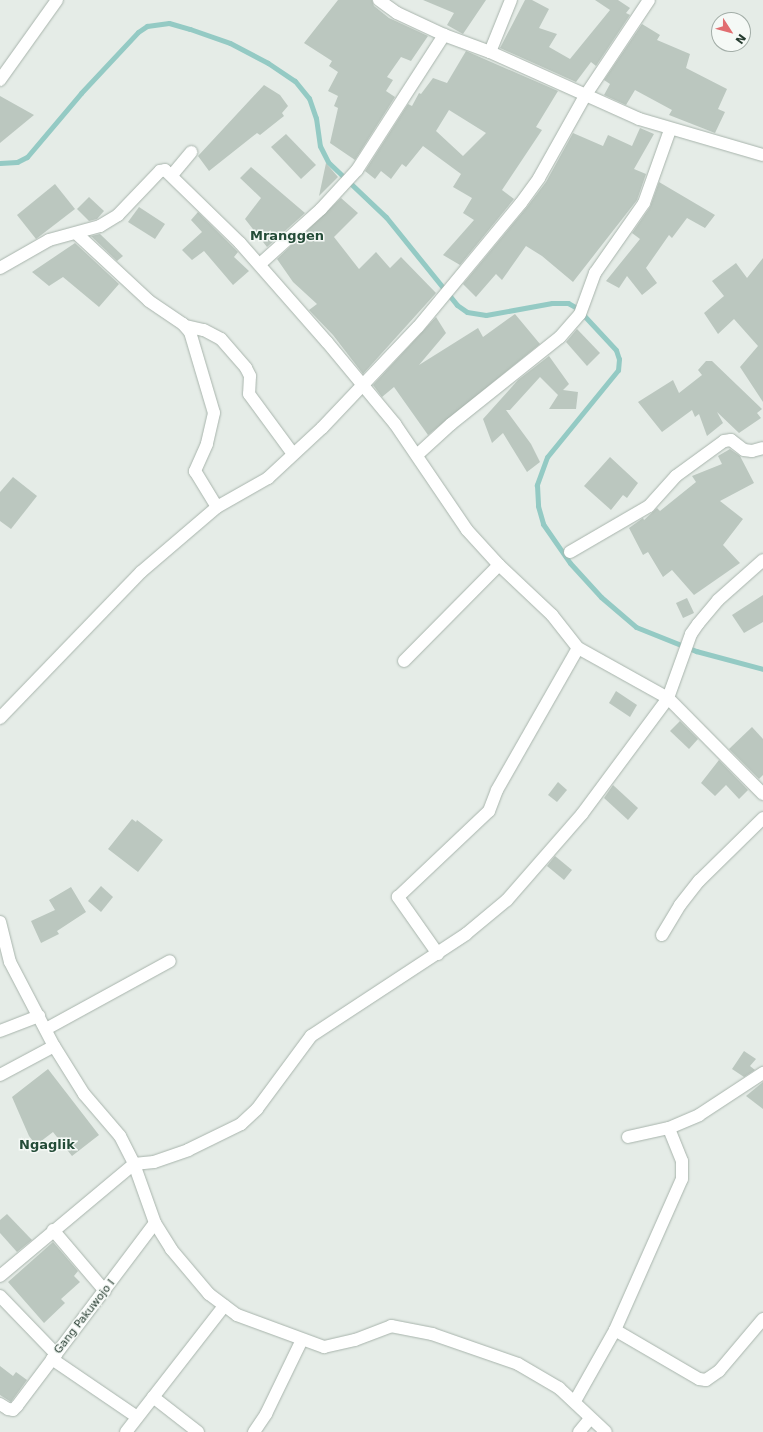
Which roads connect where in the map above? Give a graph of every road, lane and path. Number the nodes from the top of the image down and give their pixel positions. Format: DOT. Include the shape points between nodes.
graph roads {
  1 [pos="57,0"];
  2 [pos="379,0"];
  3 [pos="511,0"];
  4 [pos="649,0"];
  5 [pos="444,35"];
  6 [pos="490,52"];
  7 [pos="0,80"];
  8 [pos="586,96"];
  9 [pos="670,130"];
  10 [pos="191,152"];
  11 [pos="763,155"];
  12 [pos="172,175"];
  13 [pos="77,234"];
  14 [pos="260,264"];
  15 [pos="0,268"];
  16 [pos="186,326"];
  17 [pos="363,385"];
  18 [pos="763,448"];
  19 [pos="293,454"];
  20 [pos="417,455"];
  21 [pos="217,507"];
  22 [pos="570,552"];
  23 [pos="763,560"];
  24 [pos="499,565"];
  25 [pos="578,648"];
  26 [pos="404,661"];
  27 [pos="668,698"];
  28 [pos="0,718"];
  29 [pos="763,794"];
  30 [pos="763,818"];
  31 [pos="0,922"];
  32 [pos="662,935"];
  33 [pos="2,939"];
  34 [pos="438,954"];
  35 [pos="170,961"];
  36 [pos="39,1016"];
  37 [pos="46,1029"];
  38 [pos="0,1031"];
  39 [pos="54,1046"];
  40 [pos="763,1072"];
  41 [pos="0,1075"];
  42 [pos="669,1128"];
  43 [pos="628,1137"];
  44 [pos="134,1164"];
  45 [pos="155,1223"];
  46 [pos="53,1230"];
  47 [pos="0,1276"];
  48 [pos="106,1291"];
  49 [pos="0,1296"];
  50 [pos="224,1306"];
  51 [pos="763,1319"];
  52 [pos="615,1330"];
  53 [pos="302,1340"];
  54 [pos="54,1357"];
  55 [pos="153,1397"];
  56 [pos="575,1401"];
  57 [pos="0,1404"];
  58 [pos="137,1417"];
  59 [pos="590,1419"];
  60 [pos="126,1432"];
  61 [pos="198,1432"];
  62 [pos="254,1432"];
  63 [pos="578,1432"];
  64 [pos="606,1432"];
  1 -- 7 [label="street"];
  2 -- 5 [label="street" via="397,13"];
  3 -- 6 [label="street"];
  4 -- 8 [label="street"];
  5 -- 6 [label="street"];
  5 -- 14 [label="street" via="357,170"];
  6 -- 8 [label="street"];
  8 -- 9 [label="street"];
  8 -- 17 [label="street" via="539,178 521,203 418,328"];
  9 -- 11 [label="street"];
  9 -- 20 [label="street" via="644,203 595,273 580,314 560,337"];
  10 -- 12 [label="street"];
  12 -- 13 [label="street" via="165,170 160,171 118,215 100,226"];
  12 -- 14 [label="street"];
  13 -- 15 [label="street" via="49,240"];
  13 -- 16 [label="street" via="149,301"];
  14 -- 17 [label="street"];
  16 -- 19 [label="street" via="204,330 221,339 246,368 250,376 249,394"];
  16 -- 21 [label="street" via="214,413 207,444 195,471"];
  17 -- 19 [label="street"];
  17 -- 20 [label="street"];
  18 -- 22 [label="street" via="752,452 744,450 731,440 724,441 676,476 649,506"];
  19 -- 21 [label="street" via="268,478"];
  20 -- 24 [label="street" via="467,530"];
  21 -- 28 [label="street" via="141,572"];
  23 -- 27 [label="street" via="718,600 691,634"];
  24 -- 25 [label="street" via="542,605"];
  24 -- 26 [label="street"];
  25 -- 27 [label="street"];
  25 -- 34 [label="street" via="497,790 489,811 398,897"];
  27 -- 29 [label="street"];
  27 -- 34 [label="street" via="582,814 522,886 466,934"];
  30 -- 32 [label="street" via="699,881 680,905"];
  31 -- 33 [label="street"];
  33 -- 36 [label="street" via="10,962"];
  34 -- 44 [label="street" via="311,1036 257,1109 241,1124 188,1150 154,1162"];
  35 -- 37 [label="street"];
  36 -- 37 [label="street"];
  36 -- 38 [label="street"];
  37 -- 39 [label="street"];
  39 -- 41 [label="street"];
  39 -- 44 [label="street" via="84,1094 120,1136"];
  40 -- 42 [label="street" via="699,1115"];
  42 -- 43 [label="street"];
  42 -- 52 [label="street" via="682,1161 682,1179"];
  44 -- 45 [label="street"];
  44 -- 46 [label="street"];
  45 -- 48 [label="street, Gang Pakuwojo I"];
  45 -- 50 [label="street" via="188,1272"];
  46 -- 47 [label="street"];
  46 -- 48 [label="street"];
  48 -- 54 [label="street, Gang Pakuwojo I"];
  49 -- 54 [label="street"];
  50 -- 53 [label="street" via="253,1322"];
  50 -- 55 [label="street"];
  51 -- 52 [label="street" via="719,1371 706,1380 699,1379"];
  52 -- 56 [label="street"];
  53 -- 56 [label="street" via="324,1347 355,1340 391,1326 418,1330 518,1364 559,1388"];
  53 -- 62 [label="street" via="272,1403"];
  54 -- 57 [label="street, Gang Pakuwojo I" via="13,1410"];
  54 -- 58 [label="street"];
  55 -- 58 [label="street"];
  55 -- 61 [label="street"];
  56 -- 59 [label="street"];
  58 -- 60 [label="street"];
  59 -- 63 [label="street"];
  59 -- 64 [label="street"];
}
